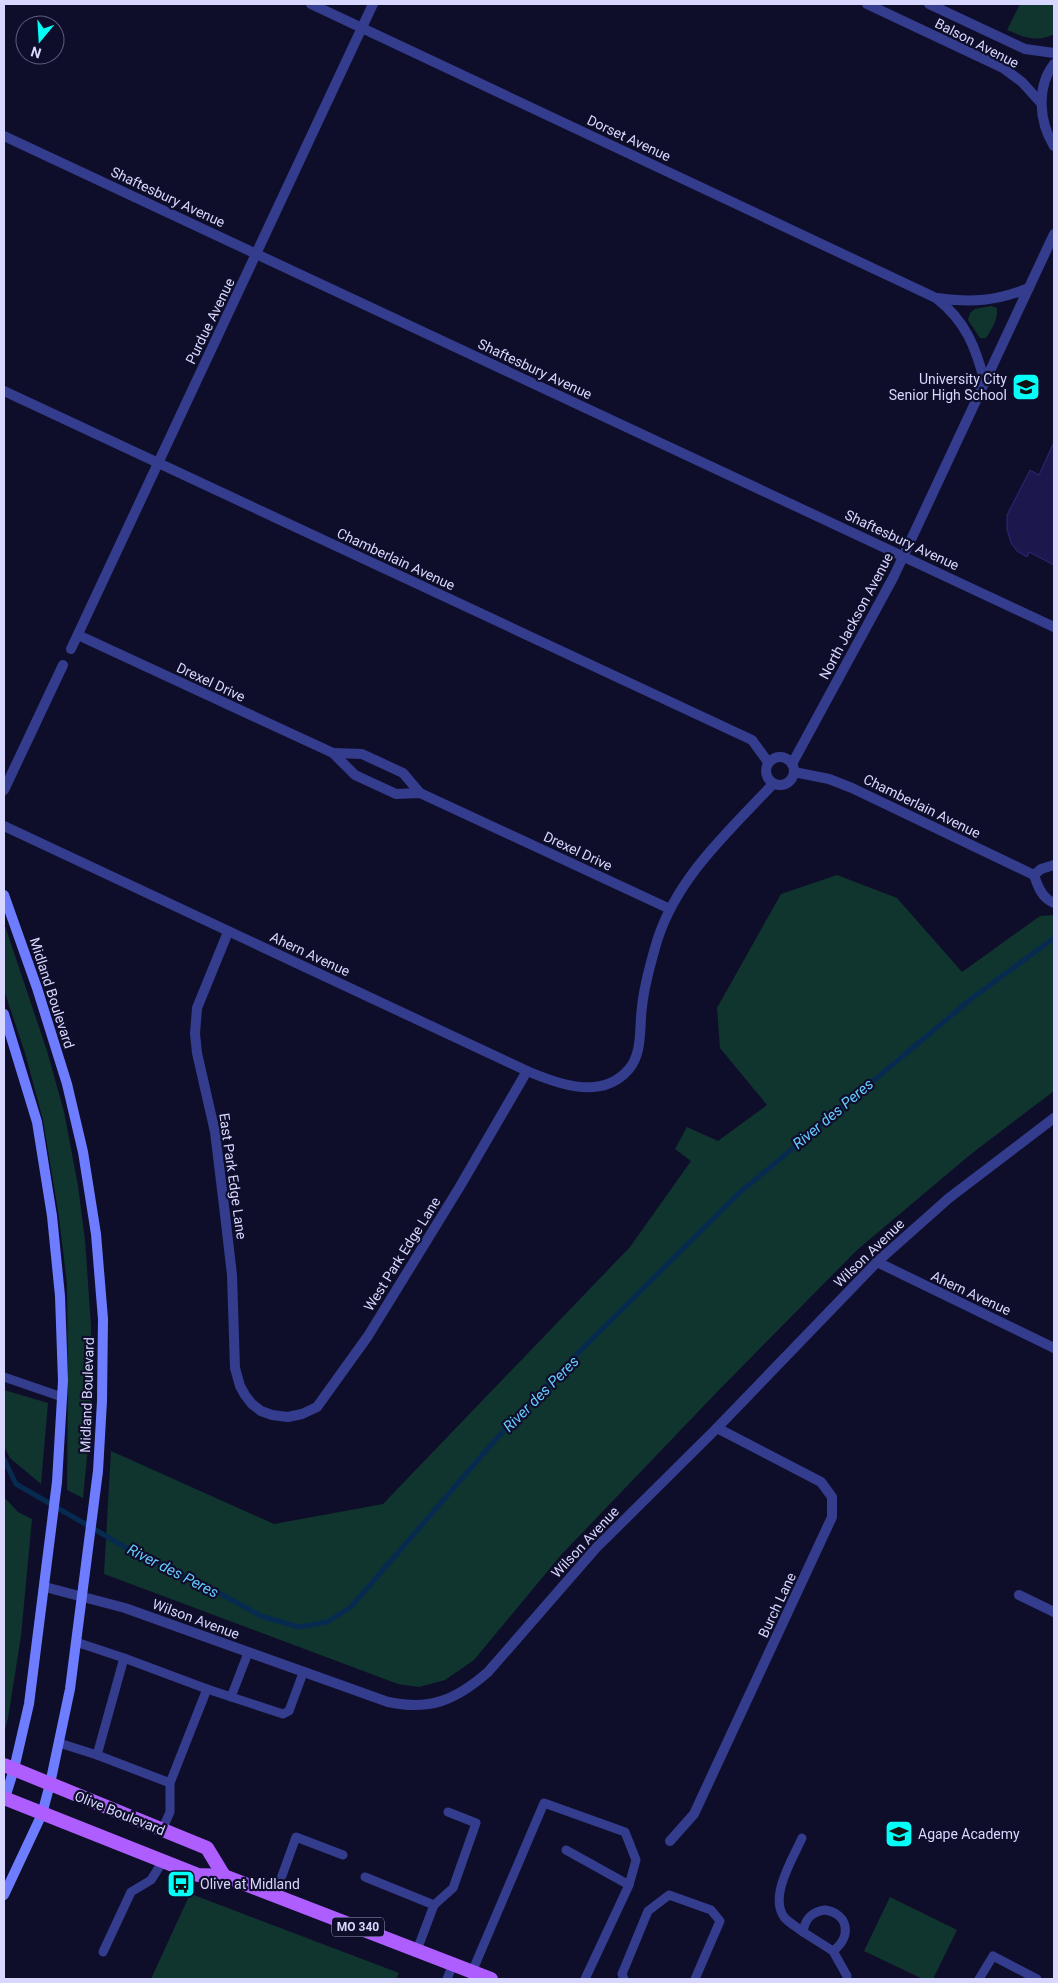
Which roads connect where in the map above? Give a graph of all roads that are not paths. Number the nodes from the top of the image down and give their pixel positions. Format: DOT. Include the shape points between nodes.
graph roads {
  1 [pos="311,4"];
  2 [pos="373,4"];
  3 [pos="867,4"];
  4 [pos="929,4"];
  5 [pos="362,28"];
  6 [pos="1054,53"];
  7 [pos="1054,64"];
  8 [pos="1041,103"];
  9 [pos="4,136"];
  10 [pos="1054,146"];
  11 [pos="1054,234"];
  12 [pos="257,254"];
  13 [pos="1028,288"];
  14 [pos="936,298"];
  15 [pos="985,383"];
  16 [pos="4,390"];
  17 [pos="158,463"];
  18 [pos="903,556"];
  19 [pos="1054,627"];
  20 [pos="78,635"];
  21 [pos="71,649"];
  22 [pos="63,665"];
  23 [pos="333,753"];
  24 [pos="768,762"];
  25 [pos="793,768"];
  26 [pos="773,784"];
  27 [pos="4,790"];
  28 [pos="420,793"];
  29 [pos="4,826"];
  30 [pos="1054,865"];
  31 [pos="1034,875"];
  32 [pos="4,895"];
  33 [pos="1054,902"];
  34 [pos="670,909"];
  35 [pos="228,932"];
  36 [pos="4,1014"];
  37 [pos="527,1071"];
  38 [pos="1054,1118"];
  39 [pos="877,1262"];
  40 [pos="1054,1348"];
  41 [pos="4,1377"];
  42 [pos="62,1397"];
  43 [pos="272,1415"];
  44 [pos="716,1428"];
  45 [pos="45,1587"];
  46 [pos="1019,1595"];
  47 [pos="82,1596"];
  48 [pos="1054,1612"];
  49 [pos="76,1642"];
  50 [pos="248,1652"];
  51 [pos="124,1658"];
  52 [pos="303,1673"];
  53 [pos="207,1689"];
  54 [pos="231,1697"];
  55 [pos="59,1742"];
  56 [pos="97,1755"];
  57 [pos="9,1767"];
  58 [pos="50,1784"];
  59 [pos="170,1784"];
  60 [pos="4,1799"];
  61 [pos="448,1812"];
  62 [pos="42,1814"];
  63 [pos="162,1830"];
  64 [pos="802,1838"];
  65 [pos="670,1841"];
  66 [pos="566,1850"];
  67 [pos="343,1855"];
  68 [pos="162,1861"];
  69 [pos="224,1876"];
  70 [pos="365,1877"];
  71 [pos="629,1885"];
  72 [pos="4,1895"];
  73 [pos="275,1895"];
  74 [pos="434,1905"];
  75 [pos="803,1932"];
  76 [pos="417,1950"];
  77 [pos="833,1951"];
  78 [pos="103,1952"];
  79 [pos="453,1964"];
  80 [pos="472,1972"];
  81 [pos="849,1978"];
  82 [pos="446,1979"];
  83 [pos="491,1979"];
  84 [pos="585,1979"];
  85 [pos="624,1979"];
  86 [pos="696,1979"];
  87 [pos="979,1979"];
  88 [pos="1037,1979"];
  1 -- 5 [label="street, Dorset Avenue"];
  2 -- 5 [label="street, Purdue Avenue"];
  3 -- 8 [label="street, Balson Avenue" via="1003,68 1022,82"];
  4 -- 6 [label="street, Balson Avenue" via="1025,49"];
  5 -- 12 [label="street, Purdue Avenue"];
  5 -- 14 [label="street, Dorset Avenue"];
  7 -- 8 [label="street" via="1044,85"];
  8 -- 10 [label="street" via="1043,121"];
  9 -- 12 [label="street, Shaftesbury Avenue"];
  11 -- 13 [label="street, North Jackson Avenue"];
  12 -- 17 [label="street, Purdue Avenue"];
  12 -- 18 [label="street, Shaftesbury Avenue"];
  13 -- 14 [label="street, Dorset Avenue" via="1006,297 986,300 963,302"];
  13 -- 15 [label="street, North Jackson Avenue"];
  14 -- 15 [label="street, Dorset Avenue" via="964,327 977,351"];
  15 -- 18 [label="street, North Jackson Avenue"];
  16 -- 17 [label="street, Chamberlain Avenue"];
  17 -- 20 [label="street, Purdue Avenue"];
  17 -- 24 [label="street, Chamberlain Avenue" via="752,740"];
  18 -- 19 [label="street, Shaftesbury Avenue"];
  18 -- 25 [label="street, North Jackson Avenue"];
  20 -- 21 [label="street, Purdue Avenue"];
  20 -- 23 [label="street, Drexel Drive"];
  22 -- 27 [label="street"];
  23 -- 28 [label="street, Drexel Drive" via="362,754 403,773"];
  23 -- 28 [label="street, Drexel Drive" via="355,776 396,794"];
  24 -- 25 [label="street" via="780,757 789,760"];
  24 -- 26 [label="street" via="765,772"];
  25 -- 26 [label="street" via="791,781 782,786"];
  25 -- 31 [label="street, Chamberlain Avenue" via="852,788"];
  26 -- 34 [label="street" via="706,855"];
  28 -- 34 [label="street, Drexel Drive"];
  29 -- 35 [label="street, Ahern Avenue"];
  30 -- 31 [label="street"];
  31 -- 33 [label="street" via="1046,899"];
  32 -- 47 [label="main road, Midland Boulevard" via="67,1084 83,1152 96,1234 103,1319 102,1401 94,1504"];
  34 -- 37 [label="street, Ahern Avenue" via="657,940 648,979 638,1048 626,1072 609,1083 588,1088 554,1083"];
  35 -- 37 [label="street, Ahern Avenue"];
  35 -- 43 [label="street, East Park Edge Lane" via="197,1008 195,1034 215,1132 232,1275 236,1368 245,1395 261,1411"];
  36 -- 42 [label="main road, Midland Boulevard" via="36,1122 52,1216 60,1296"];
  37 -- 43 [label="street, West Park Edge Lane" via="368,1336 317,1407 288,1417"];
  38 -- 39 [label="street, Wilson Avenue" via="949,1198"];
  39 -- 40 [label="street, Ahern Avenue"];
  39 -- 44 [label="street, Wilson Avenue"];
  41 -- 42 [label="lane"];
  42 -- 45 [label="main road, Midland Boulevard" via="58,1482"];
  44 -- 52 [label="street, Wilson Avenue" via="590,1554 488,1672 460,1693 423,1706 407,1706 366,1696"];
  44 -- 65 [label="street, Burch Lane" via="821,1482 832,1497 832,1517 694,1814"];
  45 -- 47 [label="street, Wilson Avenue"];
  45 -- 57 [label="main road, Midland Boulevard" via="29,1704"];
  46 -- 48 [label="street"];
  47 -- 49 [label="main road, Midland Boulevard"];
  47 -- 50 [label="street, Wilson Avenue"];
  49 -- 51 [label="lane"];
  49 -- 55 [label="main road, Midland Boulevard"];
  50 -- 52 [label="street, Wilson Avenue"];
  50 -- 54 [label="lane"];
  51 -- 53 [label="lane"];
  51 -- 56 [label="lane"];
  52 -- 54 [label="lane" via="289,1711 284,1714"];
  53 -- 54 [label="lane"];
  53 -- 59 [label="lane"];
  55 -- 56 [label="lane"];
  55 -- 58 [label="main road, Midland Boulevard"];
  56 -- 59 [label="lane"];
  57 -- 58 [label="main road, Olive Boulevard"];
  57 -- 60 [label="main road, Midland Boulevard"];
  58 -- 62 [label="main road, Midland Boulevard"];
  58 -- 63 [label="main road, Olive Boulevard"];
  59 -- 63 [label="lane" via="170,1812"];
  60 -- 62 [label="main road, Olive Boulevard / MO 340"];
  61 -- 74 [label="lane" via="476,1823 453,1888"];
  62 -- 68 [label="main road, Olive Boulevard / MO 340"];
  62 -- 72 [label="main road, Midland Boulevard"];
  63 -- 69 [label="main road, Olive Boulevard" via="207,1848"];
  64 -- 75 [label="lane" via="780,1887 780,1903 784,1916"];
  66 -- 71 [label="lane"];
  67 -- 73 [label="lane" via="296,1837"];
  68 -- 69 [label="main road, Olive Boulevard / MO 340" via="198,1875"];
  68 -- 78 [label="lane" via="151,1880 131,1892"];
  69 -- 73 [label="main road, Olive Boulevard / MO 340"];
  70 -- 74 [label="lane"];
  71 -- 80 [label="lane" via="636,1860 625,1832 544,1803"];
  71 -- 84 [label="lane"];
  73 -- 76 [label="main road, Olive Boulevard / MO 340"];
  74 -- 76 [label="lane"];
  75 -- 77 [label="lane"];
  75 -- 77 [label="lane" via="806,1919 818,1911 832,1911 843,1920 846,1934"];
  76 -- 79 [label="main road, Olive Boulevard / MO 340"];
  77 -- 81 [label="lane"];
  79 -- 80 [label="main road, Olive Boulevard / MO 340"];
  79 -- 82 [label="lane"];
  80 -- 83 [label="main road, Olive Boulevard / MO 340"];
  85 -- 86 [label="lane" via="622,1974 648,1911 669,1895 711,1910 720,1921"];
  87 -- 88 [label="lane" via="993,1956"];
}
